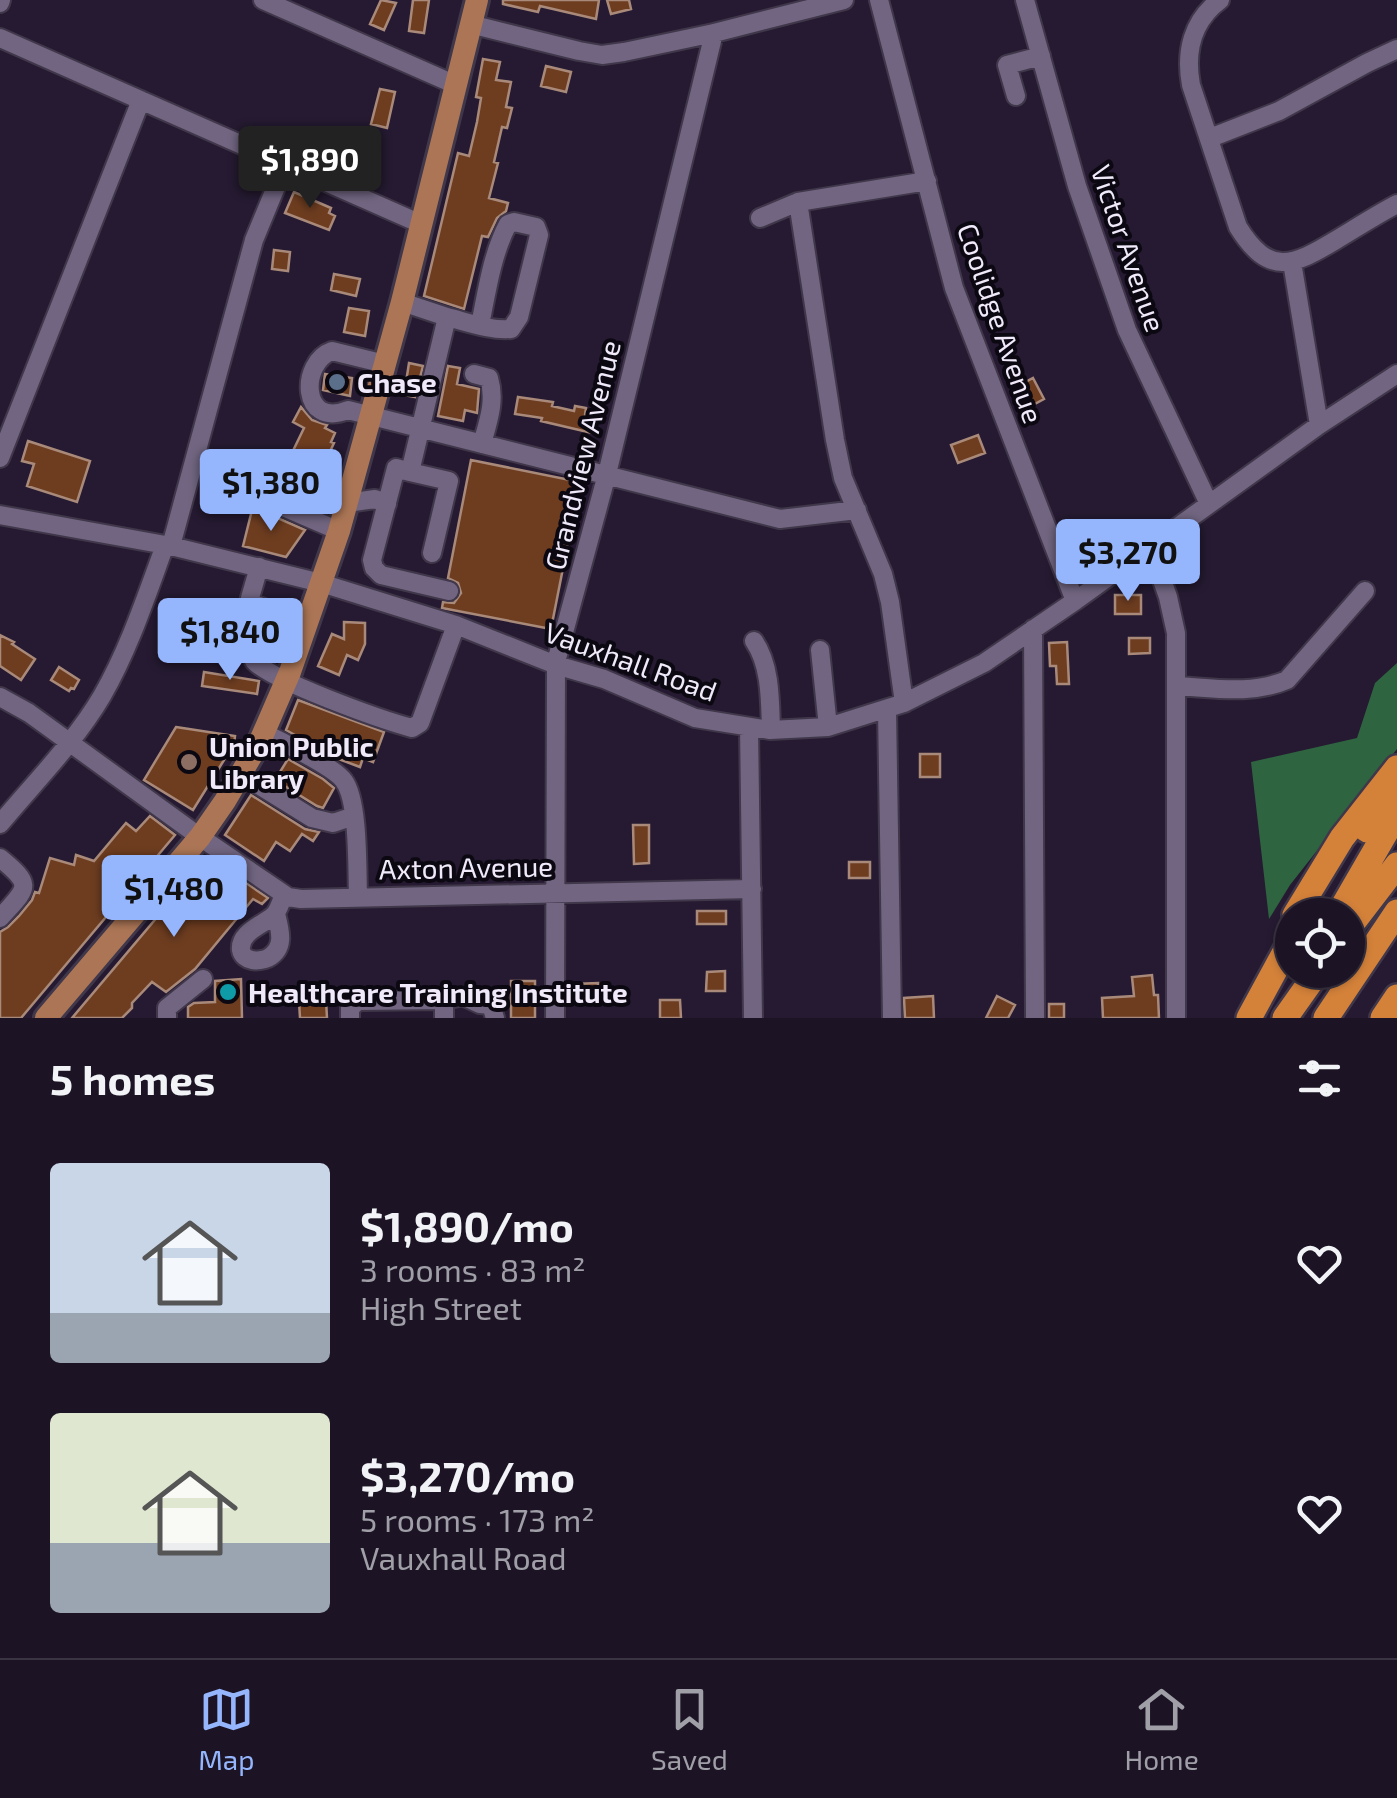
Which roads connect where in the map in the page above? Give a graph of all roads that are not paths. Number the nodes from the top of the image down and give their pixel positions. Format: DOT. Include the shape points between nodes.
graph roads {
  1 [pos="264,0"];
  2 [pos="476,0"];
  3 [pos="844,0"];
  4 [pos="880,0"];
  5 [pos="1025,0"];
  6 [pos="1220,0"];
  7 [pos="470,24"];
  8 [pos="714,33"];
  9 [pos="0,38"];
  10 [pos="1397,49"];
  11 [pos="1040,56"];
  12 [pos="456,85"];
  13 [pos="1016,96"];
  14 [pos="141,100"];
  15 [pos="1210,138"];
  16 [pos="284,165"];
  17 [pos="927,181"];
  18 [pos="798,202"];
  19 [pos="1397,204"];
  20 [pos="760,218"];
  21 [pos="421,224"];
  22 [pos="1292,262"];
  23 [pos="402,302"];
  24 [pos="447,317"];
  25 [pos="480,325"];
  26 [pos="384,364"];
  27 [pos="474,374"];
  28 [pos="1397,374"];
  29 [pos="370,416"];
  30 [pos="1319,425"];
  31 [pos="419,428"];
  32 [pos="482,444"];
  33 [pos="0,458"];
  34 [pos="410,472"];
  35 [pos="354,474"];
  36 [pos="607,474"];
  37 [pos="381,502"];
  38 [pos="274,503"];
  39 [pos="347,504"];
  40 [pos="1209,504"];
  41 [pos="857,510"];
  42 [pos="0,515"];
  43 [pos="340,530"];
  44 [pos="168,546"];
  45 [pos="1150,546"];
  46 [pos="432,553"];
  47 [pos="259,566"];
  48 [pos="320,582"];
  49 [pos="449,591"];
  50 [pos="1365,591"];
  51 [pos="1075,601"];
  52 [pos="456,626"];
  53 [pos="1033,630"];
  54 [pos="754,642"];
  55 [pos="820,650"];
  56 [pos="556,665"];
  57 [pos="286,680"];
  58 [pos="1176,686"];
  59 [pos="0,697"];
  60 [pos="896,706"];
  61 [pos="749,726"];
  62 [pos="828,728"];
  63 [pos="771,730"];
  64 [pos="264,732"];
  65 [pos="69,741"];
  66 [pos="1397,768"];
  67 [pos="241,774"];
  68 [pos="1397,796"];
  69 [pos="1397,813"];
  70 [pos="354,816"];
  71 [pos="0,824"];
  72 [pos="200,837"];
  73 [pos="0,858"];
  74 [pos="1397,864"];
  75 [pos="752,890"];
  76 [pos="555,892"];
  77 [pos="284,894"];
  78 [pos="358,897"];
  79 [pos="1306,898"];
  80 [pos="1319,898"];
  81 [pos="1348,898"];
  82 [pos="1365,906"];
  83 [pos="1397,912"];
  84 [pos="276,914"];
  85 [pos="0,918"];
  86 [pos="1275,952"];
  87 [pos="1275,971"];
  88 [pos="203,979"];
  89 [pos="1298,988"];
  90 [pos="1306,988"];
  91 [pos="1397,997"];
  92 [pos="1255,1008"];
  93 [pos="444,1009"];
  94 [pos="46,1018"];
  95 [pos="168,1018"];
  96 [pos="350,1018"];
  97 [pos="495,1018"];
  98 [pos="555,1018"];
  99 [pos="753,1018"];
  100 [pos="892,1018"];
  101 [pos="1035,1018"];
  102 [pos="1176,1018"];
  103 [pos="1284,1018"];
  104 [pos="1326,1018"];
  105 [pos="1383,1018"];
  1 -- 12 [label="street"];
  2 -- 7 [label="main road"];
  3 -- 8 [label="street"];
  4 -- 17 [label="street, Coolidge Avenue"];
  5 -- 11 [label="street, Victor Avenue"];
  6 -- 15 [label="street" via="1195,30 1188,61"];
  7 -- 8 [label="street" via="602,55"];
  7 -- 12 [label="main road"];
  8 -- 36 [label="street, Grandview Avenue"];
  9 -- 14 [label="street"];
  10 -- 15 [label="street" via="1279,111"];
  11 -- 13 [label="street" via="1008,65"];
  11 -- 40 [label="street, Victor Avenue" via="1076,186 1127,330"];
  12 -- 21 [label="main road"];
  14 -- 16 [label="street"];
  14 -- 33 [label="street"];
  15 -- 22 [label="street" via="1250,246 1266,258"];
  16 -- 21 [label="street"];
  16 -- 44 [label="street" via="254,240"];
  17 -- 18 [label="street"];
  17 -- 51 [label="street, Coolidge Avenue" via="954,288"];
  18 -- 20 [label="street"];
  18 -- 41 [label="street" via="835,440"];
  19 -- 22 [label="street"];
  21 -- 23 [label="main road"];
  22 -- 30 [label="street"];
  23 -- 24 [label="street"];
  23 -- 26 [label="main road"];
  24 -- 25 [label="street"];
  24 -- 31 [label="street"];
  25 -- 25 [label="street" via="505,331 514,326 536,227 514,222 505,229"];
  26 -- 29 [label="main road"];
  26 -- 29 [label="street" via="332,351 316,360 308,393 313,404"];
  27 -- 32 [label="street" via="488,378 493,391"];
  28 -- 30 [label="street, Vauxhall Road"];
  29 -- 31 [label="street"];
  29 -- 35 [label="main road"];
  30 -- 40 [label="street, Vauxhall Road"];
  31 -- 32 [label="street"];
  31 -- 34 [label="street"];
  32 -- 36 [label="street"];
  34 -- 37 [label="street" via="396,468"];
  34 -- 46 [label="street" via="448,481"];
  35 -- 37 [label="street"];
  35 -- 39 [label="main road"];
  36 -- 41 [label="street" via="780,519"];
  36 -- 56 [label="street, Grandview Avenue"];
  37 -- 39 [label="street"];
  37 -- 49 [label="street" via="374,568"];
  38 -- 43 [label="street"];
  39 -- 43 [label="main road"];
  40 -- 45 [label="street, Vauxhall Road"];
  41 -- 60 [label="street" via="890,602"];
  42 -- 44 [label="street, Vauxhall Road"];
  43 -- 48 [label="main road"];
  44 -- 47 [label="street, Vauxhall Road"];
  44 -- 65 [label="street" via="128,647"];
  45 -- 51 [label="street, Vauxhall Road"];
  45 -- 58 [label="street" via="1174,618"];
  47 -- 48 [label="street, Vauxhall Road"];
  47 -- 57 [label="street" via="250,602 270,614 254,661"];
  48 -- 52 [label="street, Vauxhall Road"];
  48 -- 57 [label="main road"];
  50 -- 58 [label="street" via="1287,680 1252,690"];
  51 -- 53 [label="street, Vauxhall Road"];
  52 -- 56 [label="street, Vauxhall Road"];
  52 -- 57 [label="street" via="420,723 412,728"];
  53 -- 60 [label="street, Vauxhall Road" via="984,663"];
  53 -- 101 [label="street"];
  54 -- 63 [label="street" via="766,670"];
  55 -- 62 [label="street"];
  56 -- 61 [label="street, Vauxhall Road" via="695,718"];
  56 -- 76 [label="street, Grandview Avenue"];
  57 -- 64 [label="main road"];
  58 -- 102 [label="street"];
  59 -- 65 [label="street, Axton Avenue"];
  60 -- 62 [label="street, Vauxhall Road"];
  60 -- 100 [label="street"];
  61 -- 63 [label="street, Vauxhall Road"];
  61 -- 75 [label="street"];
  62 -- 63 [label="street, Vauxhall Road"];
  64 -- 67 [label="main road"];
  64 -- 70 [label="street" via="343,779"];
  65 -- 71 [label="street"];
  65 -- 72 [label="street, Axton Avenue"];
  66 -- 79 [label="highway"];
  67 -- 70 [label="street" via="312,818 333,823"];
  67 -- 72 [label="main road"];
  68 -- 80 [label="highway"];
  69 -- 81 [label="highway"];
  70 -- 78 [label="street"];
  72 -- 77 [label="street, Axton Avenue"];
  72 -- 94 [label="main road"];
  73 -- 85 [label="street" via="24,881"];
  74 -- 82 [label="highway"];
  75 -- 76 [label="street, Axton Avenue"];
  75 -- 99 [label="street"];
  76 -- 78 [label="street, Axton Avenue"];
  76 -- 98 [label="street, Grandview Avenue"];
  77 -- 78 [label="street, Axton Avenue"];
  77 -- 84 [label="street"];
  83 -- 104 [label="highway"];
  86 -- 92 [label="highway"];
  87 -- 92 [label="highway"];
  88 -- 95 [label="street" via="167,1008"];
  89 -- 103 [label="highway"];
  90 -- 103 [label="highway"];
  91 -- 105 [label="highway"];
  93 -- 96 [label="street" via="358,1001"];
  93 -- 97 [label="street" via="463,996 491,1005"];
}
